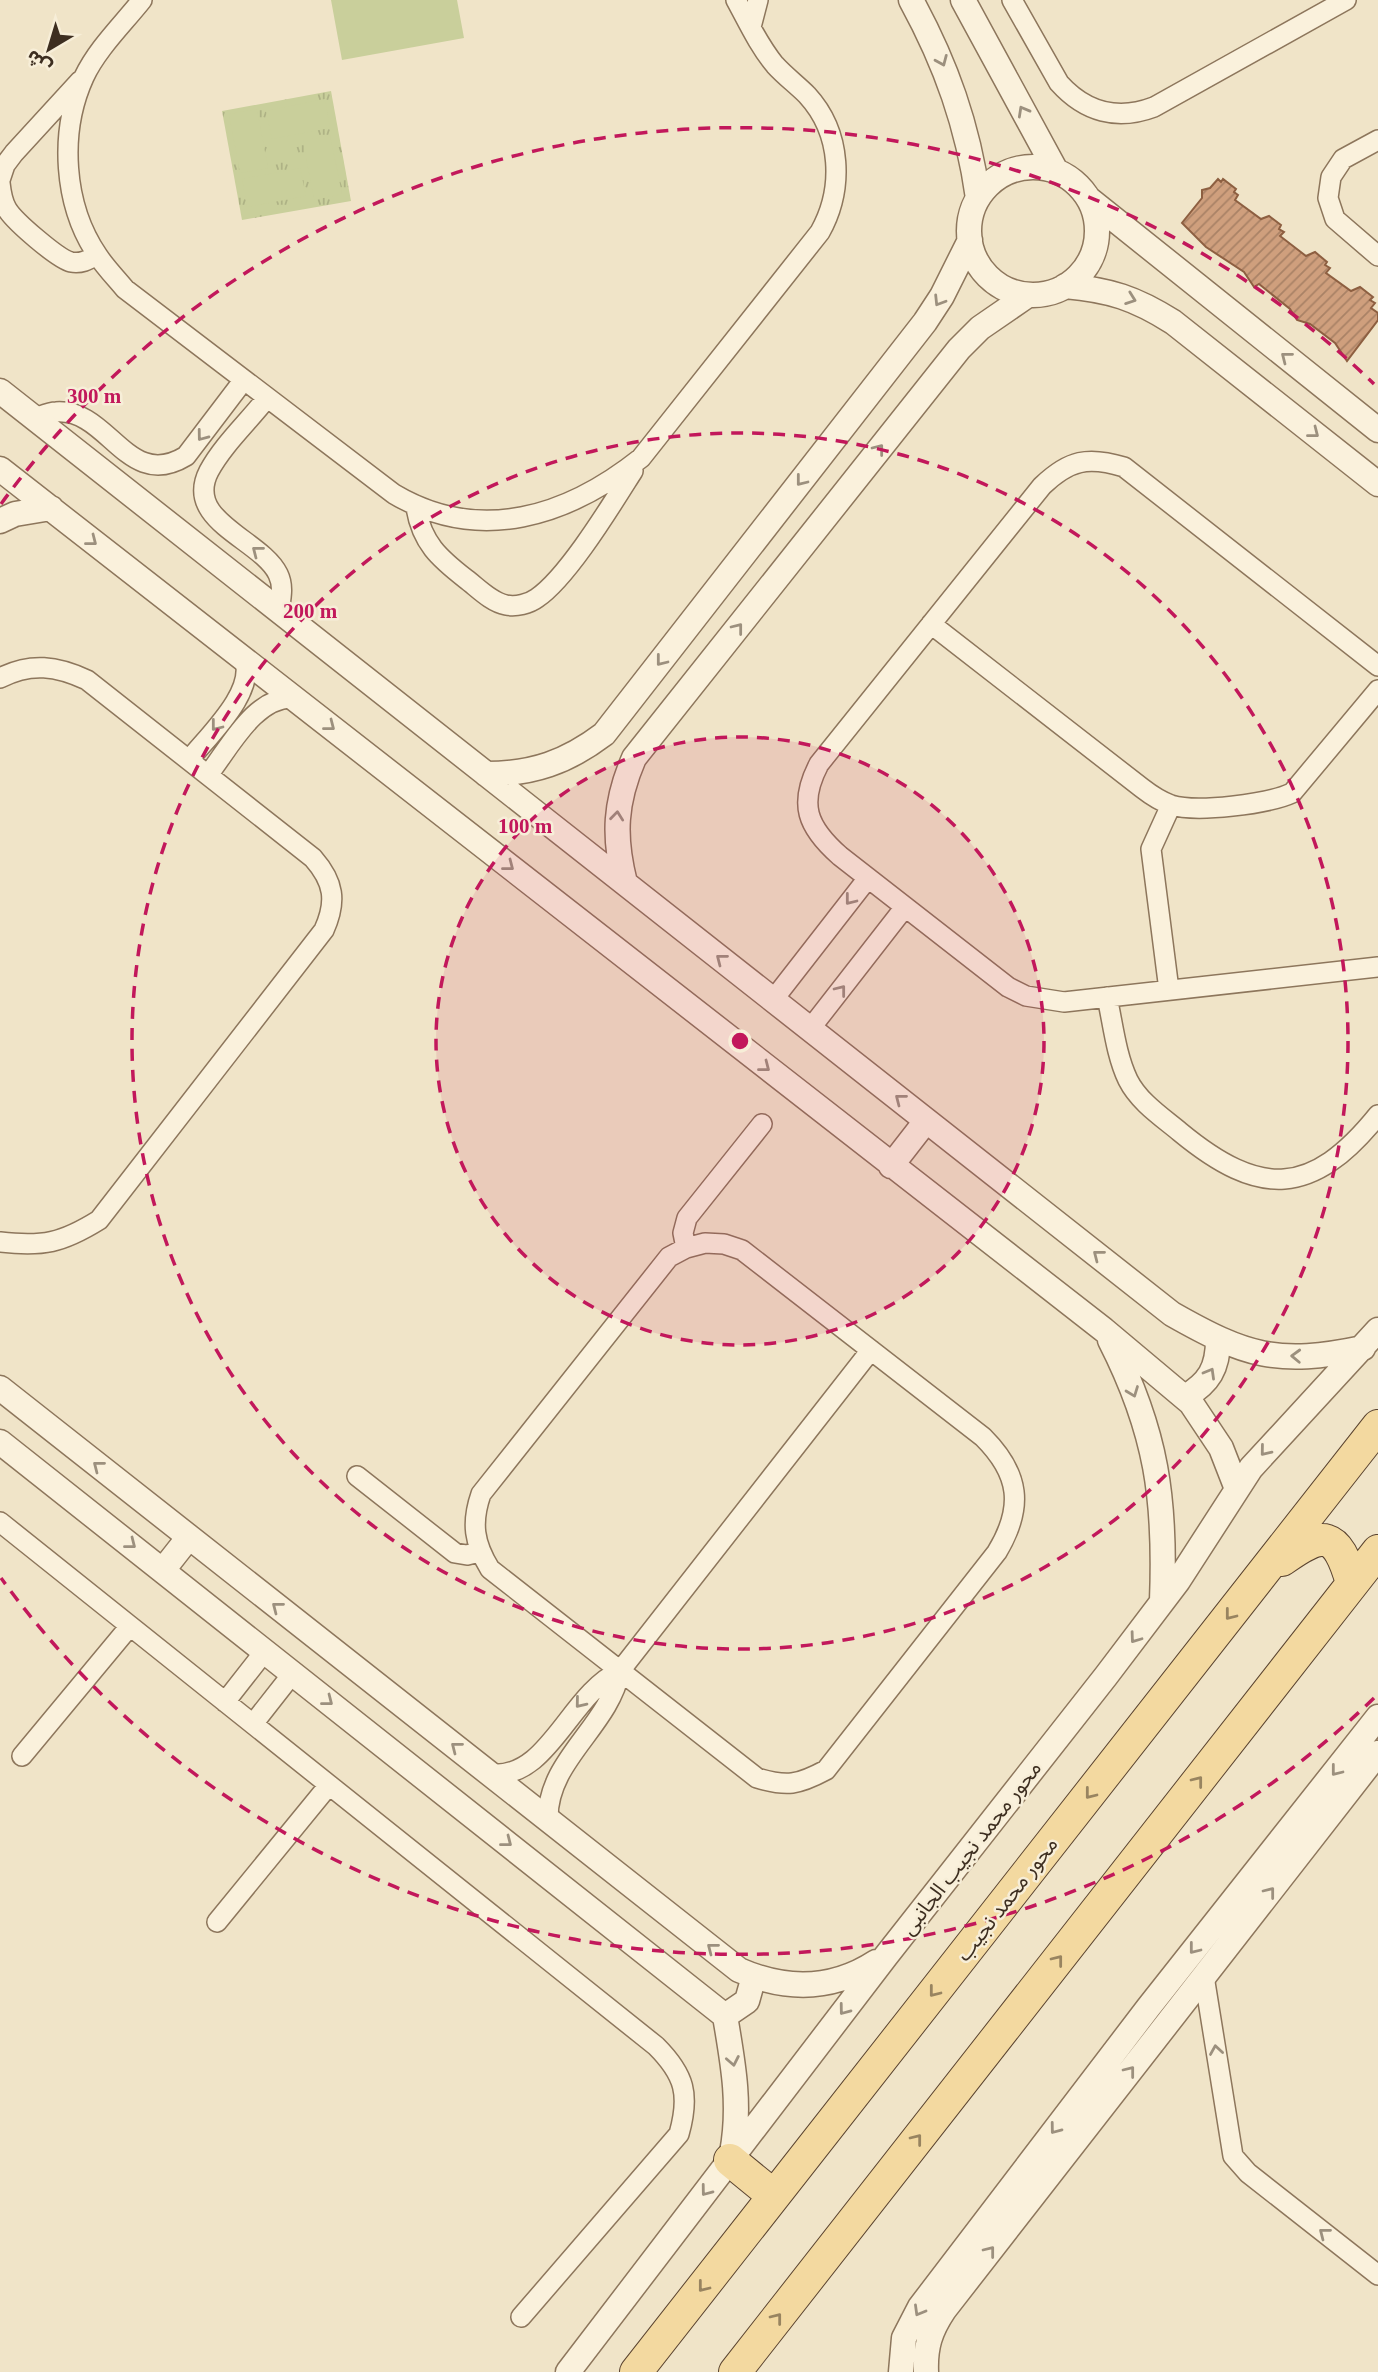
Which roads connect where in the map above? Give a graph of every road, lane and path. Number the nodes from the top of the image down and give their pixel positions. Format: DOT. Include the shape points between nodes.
graph roads {
  1 [pos="142,0"];
  2 [pos="736,0"];
  3 [pos="758,0"];
  4 [pos="911,0"];
  5 [pos="963,0"];
  6 [pos="1012,0"];
  7 [pos="1346,0"];
  8 [pos="751,27"];
  9 [pos="85,76"];
  10 [pos="1378,140"];
  11 [pos="1056,171"];
  12 [pos="0,181"];
  13 [pos="978,198"];
  14 [pos="1089,199"];
  15 [pos="970,240"];
  16 [pos="97,255"];
  17 [pos="1378,256"];
  18 [pos="1065,286"];
  19 [pos="1028,295"];
  20 [pos="243,381"];
  21 [pos="0,391"];
  22 [pos="266,399"];
  23 [pos="35,418"];
  24 [pos="1378,430"];
  25 [pos="641,458"];
  26 [pos="0,469"];
  27 [pos="1378,484"];
  28 [pos="51,508"];
  29 [pos="416,508"];
  30 [pos="0,522"];
  31 [pos="279,611"];
  32 [pos="931,624"];
  33 [pos="244,658"];
  34 [pos="1378,666"];
  35 [pos="0,678"];
  36 [pos="1378,690"];
  37 [pos="294,698"];
  38 [pos="189,760"];
  39 [pos="486,774"];
  40 [pos="208,775"];
  41 [pos="1171,804"];
  42 [pos="868,878"];
  43 [pos="625,883"];
  44 [pos="905,907"];
  45 [pos="1378,967"];
  46 [pos="1169,990"];
  47 [pos="1107,997"];
  48 [pos="773,1000"];
  49 [pos="810,1029"];
  50 [pos="1378,1115"];
  51 [pos="926,1121"];
  52 [pos="762,1124"];
  53 [pos="891,1166"];
  54 [pos="0,1242"];
  55 [pos="686,1248"];
  56 [pos="1104,1330"];
  57 [pos="1370,1339"];
  58 [pos="1218,1340"];
  59 [pos="871,1350"];
  60 [pos="0,1388"];
  61 [pos="1185,1397"];
  62 [pos="1378,1426"];
  63 [pos="0,1441"];
  64 [pos="357,1476"];
  65 [pos="1237,1489"];
  66 [pos="0,1522"];
  67 [pos="189,1537"];
  68 [pos="1378,1551"];
  69 [pos="479,1552"];
  70 [pos="163,1570"];
  71 [pos="1261,1575"];
  72 [pos="1352,1583"];
  73 [pos="1162,1601"];
  74 [pos="130,1626"];
  75 [pos="265,1651"];
  76 [pos="620,1671"];
  77 [pos="293,1673"];
  78 [pos="225,1702"];
  79 [pos="1378,1717"];
  80 [pos="253,1724"];
  81 [pos="1378,1753"];
  82 [pos="22,1756"];
  83 [pos="490,1774"];
  84 [pos="329,1785"];
  85 [pos="548,1819"];
  86 [pos="217,1922"];
  87 [pos="886,1956"];
  88 [pos="754,1976"];
  89 [pos="1204,1976"];
  90 [pos="725,2016"];
  91 [pos="1157,2016"];
  92 [pos="730,2160"];
  93 [pos="774,2196"];
  94 [pos="1378,2275"];
  95 [pos="521,2317"];
  96 [pos="568,2372"];
  97 [pos="636,2372"];
  98 [pos="735,2372"];
  99 [pos="901,2372"];
  100 [pos="926,2372"];
  1 -- 9 [label="street"];
  2 -- 8 [label="street"];
  3 -- 8 [label="street"];
  4 -- 13 [label="street, one-way" via="951,81 973,158"];
  11 -- 5 [label="street, one-way"];
  6 -- 7 [label="street" via="1070,95 1096,111 1126,114 1154,107"];
  8 -- 25 [label="street" via="766,53 808,97 825,123 836,162 831,212 820,232"];
  9 -- 12 [label="street" via="14,153"];
  9 -- 16 [label="street" via="71,120 68,167 77,212"];
  10 -- 17 [label="street" via="1343,159 1331,177 1328,198 1335,219"];
  11 -- 13 [label="street" via="1034,166 1012,170 993,181"];
  11 -- 14 [label="street" via="1075,182"];
  12 -- 16 [label="street" via="8,211 56,254 74,262"];
  13 -- 15 [label="street" via="970,218"];
  14 -- 18 [label="street" via="1096,218 1092,257 1081,274"];
  24 -- 14 [label="street, one-way"];
  15 -- 19 [label="street" via="990,277"];
  15 -- 39 [label="street, one-way" via="925,322 604,734 550,767 519,774"];
  16 -- 20 [label="street" via="125,289"];
  18 -- 19 [label="street"];
  18 -- 27 [label="street, one-way" via="1104,289 1174,322"];
  43 -- 19 [label="street, one-way" via="616,851 615,819 621,787 634,758 959,349 979,328"];
  20 -- 22 [label="street"];
  20 -- 23 [label="street, one-way" via="186,456 174,464 145,464 77,415 56,412"];
  21 -- 23 [label="street"];
  22 -- 29 [label="street"];
  31 -- 22 [label="street, one-way" via="282,592 278,574 267,559 213,515 205,486 209,471"];
  23 -- 31 [label="street"];
  25 -- 29 [label="street" via="581,499 539,514 483,520"];
  25 -- 29 [label="street" via="600,523 546,591 521,605 492,599 439,558 423,535"];
  26 -- 28 [label="street"];
  28 -- 30 [label="street" via="15,514"];
  28 -- 33 [label="street, one-way"];
  31 -- 39 [label="street"];
  32 -- 34 [label="street" via="1058,470 1080,461 1102,460 1124,467"];
  32 -- 41 [label="street" via="1142,788"];
  32 -- 42 [label="street" via="810,782 811,824 822,841"];
  33 -- 37 [label="street"];
  33 -- 38 [label="street, one-way" via="248,675 243,692"];
  35 -- 38 [label="street" via="41,666 65,670 87,680"];
  36 -- 41 [label="street" via="1292,793 1277,800 1187,808"];
  37 -- 40 [label="street" via="276,699 261,708"];
  37 -- 53 [label="street, one-way"];
  38 -- 40 [label="street"];
  39 -- 43 [label="street"];
  40 -- 54 [label="street" via="327,873 333,892 332,912 324,930 99,1220 69,1239 34,1246"];
  41 -- 46 [label="street" via="1153,838 1150,860"];
  42 -- 44 [label="street"];
  42 -- 48 [label="street, one-way"];
  48 -- 43 [label="street, one-way"];
  44 -- 47 [label="street" via="1026,996 1064,1002"];
  49 -- 44 [label="street, one-way"];
  45 -- 46 [label="street"];
  46 -- 47 [label="street"];
  47 -- 50 [label="street" via="1122,1065 1136,1093 1227,1167 1275,1180 1299,1177 1342,1155"];
  48 -- 49 [label="street"];
  51 -- 49 [label="street, one-way"];
  51 -- 53 [label="street"];
  58 -- 51 [label="street, one-way" via="1172,1314"];
  52 -- 55 [label="street" via="687,1218"];
  53 -- 56 [label="street"];
  55 -- 59 [label="street" via="724,1244 742,1251"];
  55 -- 69 [label="street" via="669,1257 481,1494 474,1533"];
  56 -- 61 [label="street"];
  56 -- 73 [label="street, one-way" via="1132,1387 1152,1448 1165,1542"];
  57 -- 58 [label="street, one-way" via="1319,1357 1247,1352"];
  57 -- 65 [label="street, محور محمد نجيب الجانبى, one-way" via="1272,1442"];
  61 -- 58 [label="street, one-way" via="1212,1374"];
  59 -- 76 [label="street"];
  59 -- 76 [label="street" via="1001,1455 1012,1478 1015,1504 1010,1530 997,1552 826,1770 804,1782 780,1785 757,1778"];
  67 -- 60 [label="street, one-way"];
  61 -- 65 [label="street" via="1221,1448"];
  62 -- 71 [label="main road, محور محمد نجيب"];
  63 -- 70 [label="street, one-way"];
  64 -- 69 [label="street" via="455,1553"];
  65 -- 73 [label="street, محور محمد نجيب الجانبى"];
  66 -- 74 [label="street"];
  67 -- 70 [label="street"];
  83 -- 67 [label="street, one-way"];
  68 -- 72 [label="main road"];
  69 -- 76 [label="street" via="490,1569"];
  70 -- 75 [label="street"];
  71 -- 72 [label="main road" via="1308,1541 1321,1539 1342,1552"];
  71 -- 93 [label="main road, محور محمد نجيب, one-way"];
  98 -- 72 [label="main road, one-way"];
  73 -- 87 [label="street, محور محمد نجيب الجانبى, one-way"];
  74 -- 78 [label="street"];
  74 -- 82 [label="street"];
  75 -- 77 [label="street"];
  75 -- 78 [label="street"];
  76 -- 83 [label="street, one-way" via="591,1689 531,1764 513,1774"];
  76 -- 85 [label="street" via="607,1707 554,1783"];
  77 -- 80 [label="street"];
  77 -- 90 [label="street, one-way"];
  78 -- 80 [label="street"];
  79 -- 91 [label="street, one-way"];
  80 -- 84 [label="street"];
  89 -- 81 [label="street, one-way"];
  83 -- 85 [label="street"];
  84 -- 86 [label="street"];
  84 -- 95 [label="street" via="656,2046 673,2064 684,2086 679,2134"];
  88 -- 85 [label="street, one-way" via="739,1970"];
  87 -- 88 [label="street" via="853,1977 821,1985"];
  87 -- 92 [label="street, محور محمد نجيب الجانبى, one-way"];
  88 -- 90 [label="street" via="747,2001"];
  89 -- 91 [label="street"];
  94 -- 89 [label="street, one-way" via="1248,2173 1233,2156"];
  90 -- 92 [label="street, one-way" via="737,2089 738,2123"];
  91 -- 99 [label="street, one-way" via="920,2307 904,2338"];
  100 -- 91 [label="street, one-way" via="931,2330"];
  92 -- 93 [label="main road"];
  92 -- 96 [label="street, محور محمد نجيب الجانبى, one-way"];
  93 -- 97 [label="main road, محور محمد نجيب, one-way"];
}
